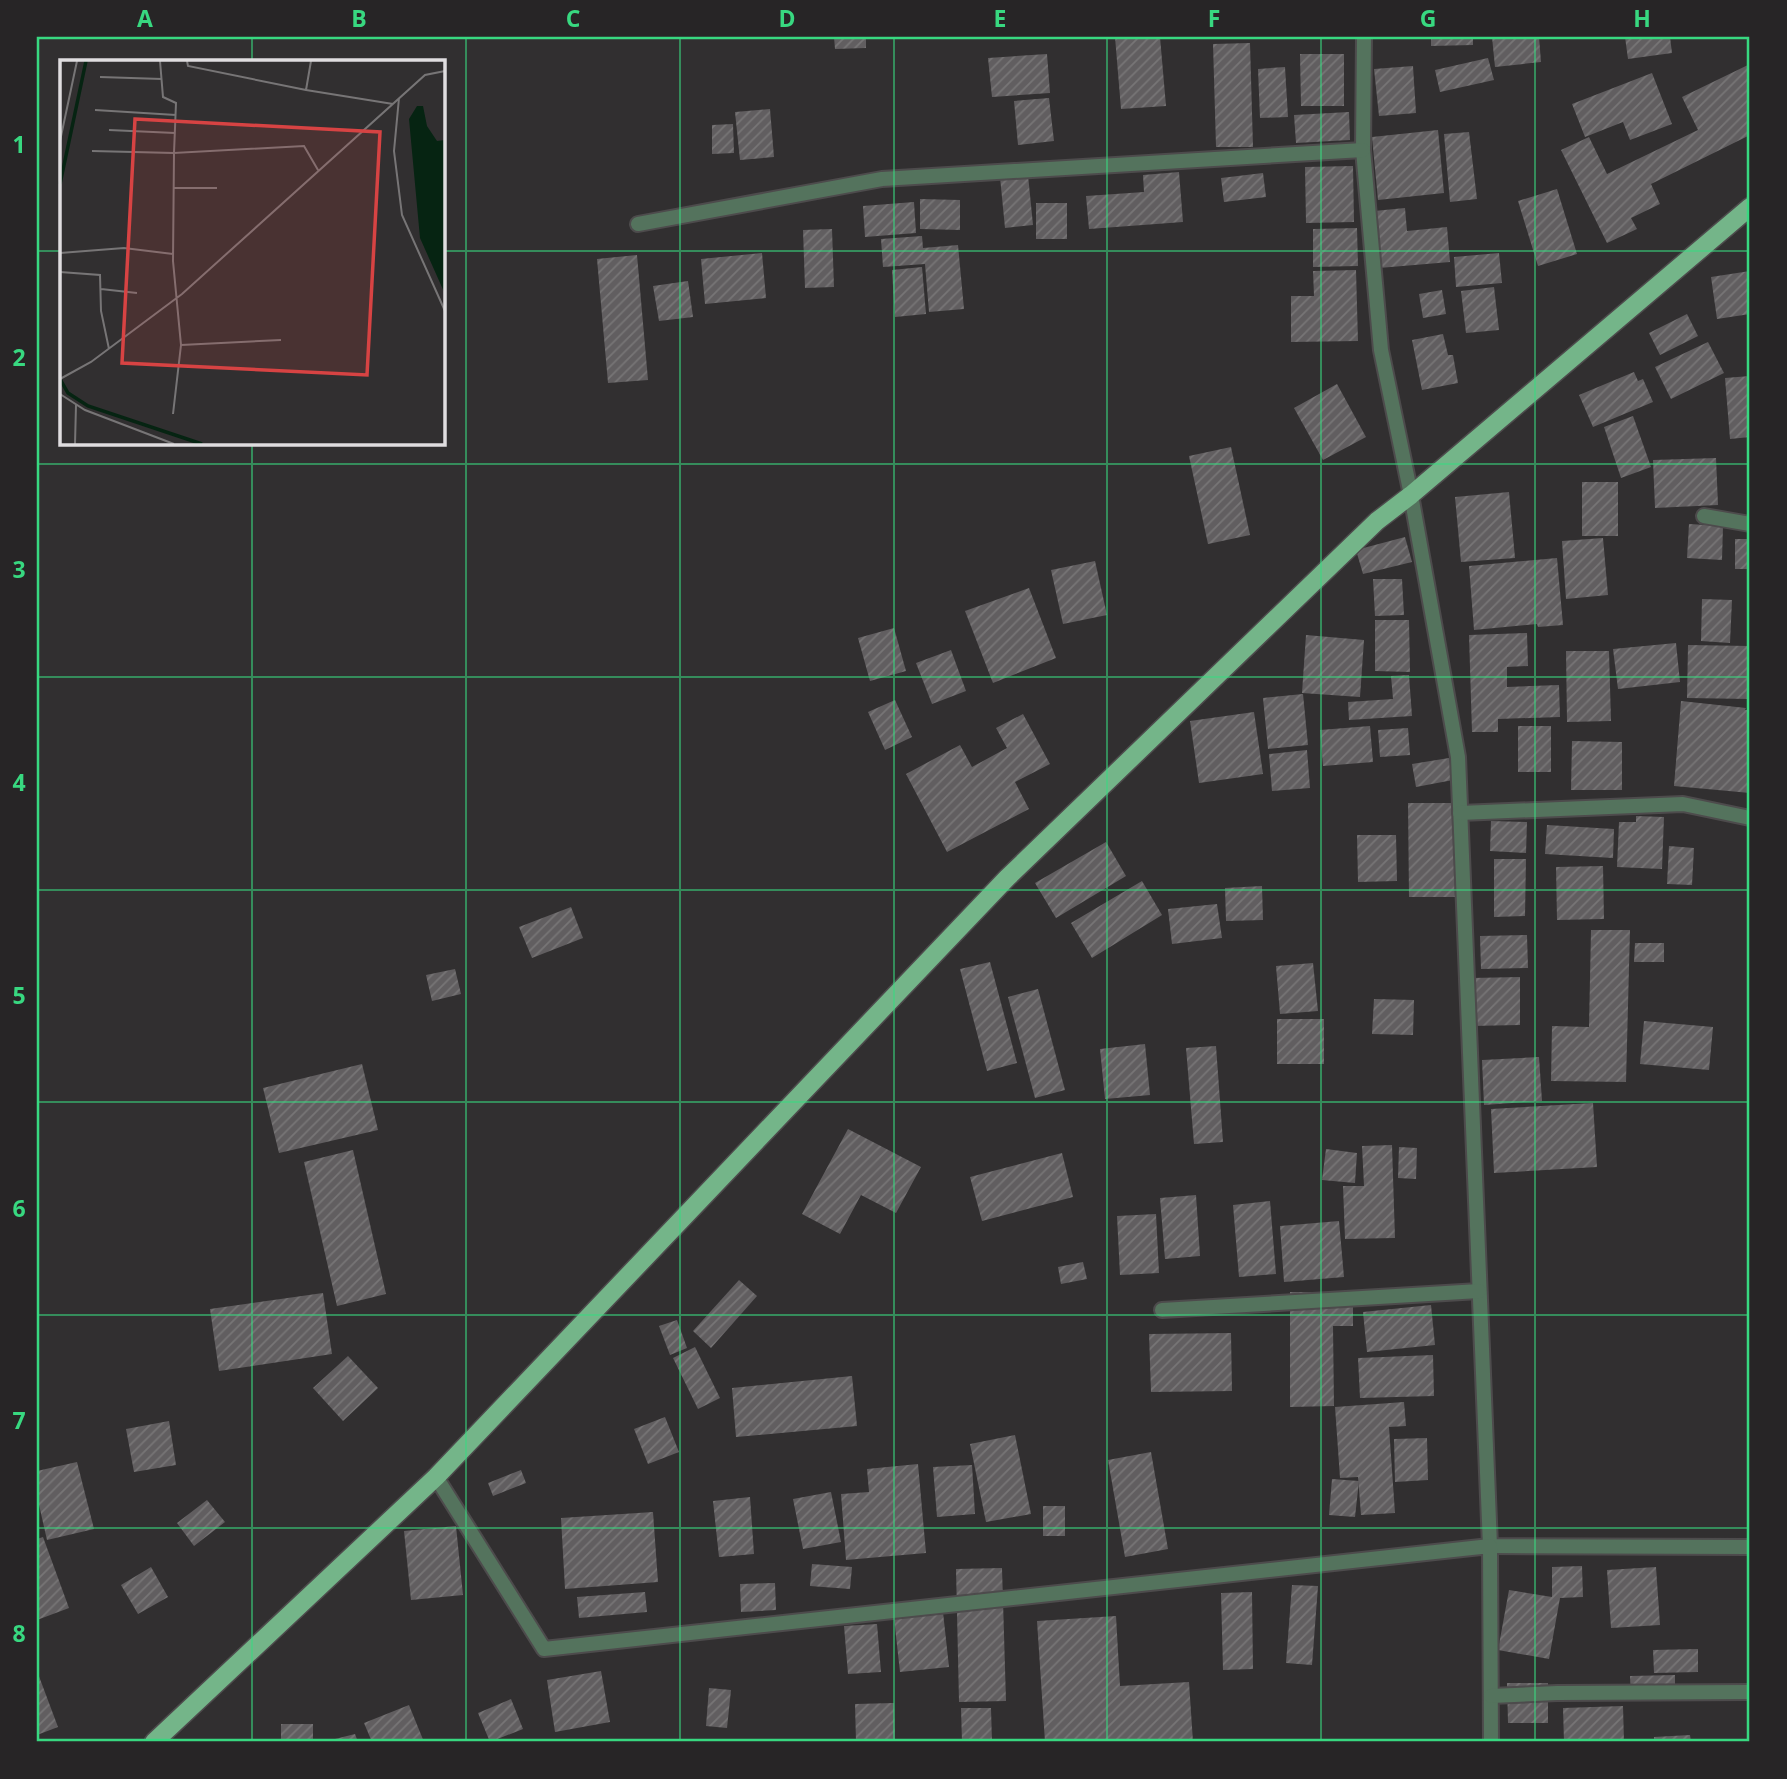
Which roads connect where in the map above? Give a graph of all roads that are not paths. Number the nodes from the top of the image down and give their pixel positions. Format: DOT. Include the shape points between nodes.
graph roads {
  1 [pos="1364,37"];
  2 [pos="1363,150"];
  3 [pos="1750,207"];
  4 [pos="638,224"];
  5 [pos="1411,495"];
  6 [pos="1704,516"];
  7 [pos="1750,524"];
  8 [pos="1461,813"];
  9 [pos="1750,818"];
  10 [pos="1479,1291"];
  11 [pos="1162,1310"];
  12 [pos="436,1477"];
  13 [pos="1490,1546"];
  14 [pos="1750,1547"];
  15 [pos="1750,1692"];
  16 [pos="1491,1696"];
  17 [pos="154,1742"];
  18 [pos="1491,1742"];
  1 -- 2 [label="street"];
  2 -- 4 [label="street" via="882,178"];
  2 -- 5 [label="street" via="1381,350"];
  3 -- 5 [label="main road"];
  5 -- 8 [label="street" via="1458,757"];
  5 -- 12 [label="main road" via="1377,522 1007,878"];
  6 -- 7 [label="street"];
  8 -- 9 [label="street" via="1682,804"];
  8 -- 10 [label="street"];
  10 -- 11 [label="street"];
  10 -- 13 [label="street"];
  12 -- 13 [label="street" via="544,1649"];
  12 -- 17 [label="main road"];
  13 -- 14 [label="street"];
  13 -- 16 [label="street"];
  15 -- 16 [label="street"];
  16 -- 18 [label="street"];
}
